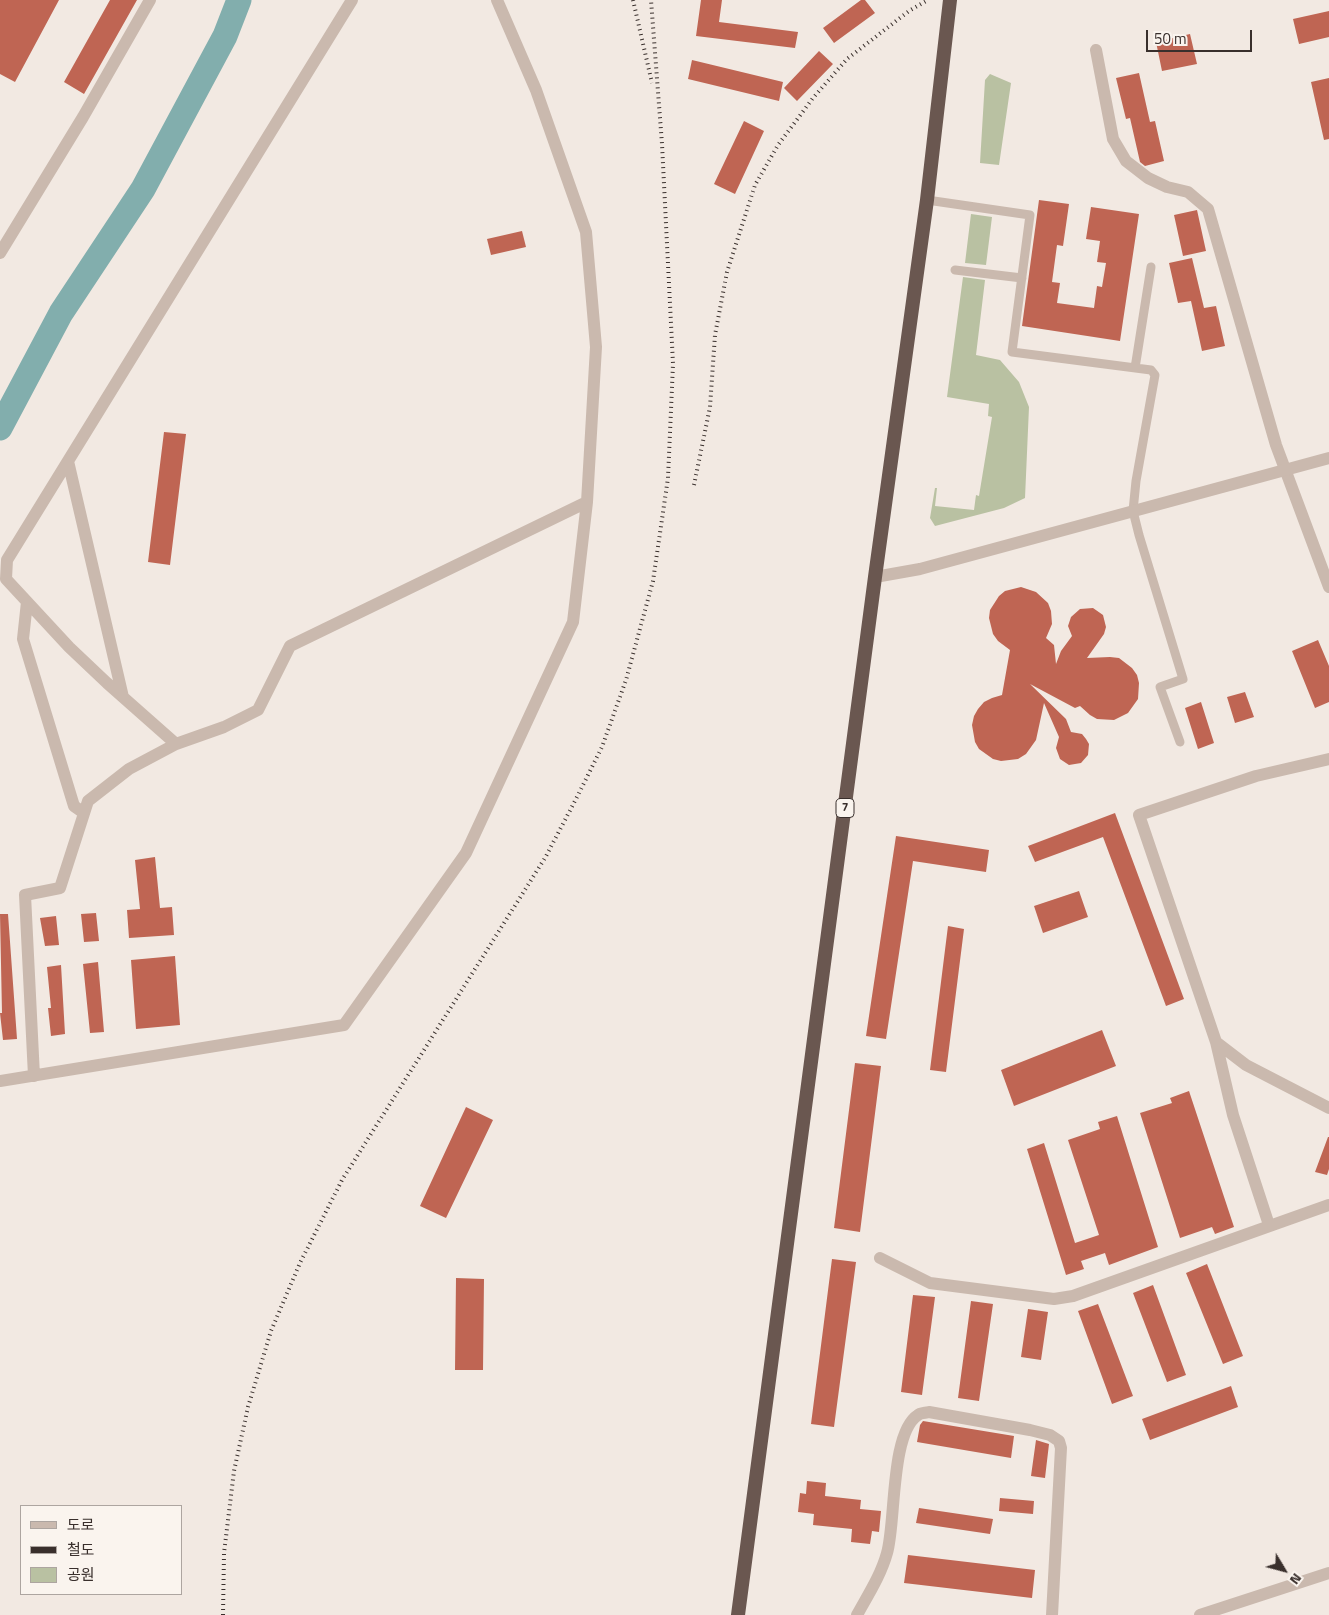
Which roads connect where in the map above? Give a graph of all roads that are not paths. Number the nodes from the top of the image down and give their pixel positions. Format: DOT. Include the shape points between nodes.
graph roads {
  1 [pos="150,0"];
  2 [pos="352,0"];
  3 [pos="497,0"];
  4 [pos="950,0"];
  5 [pos="1096,50"];
  6 [pos="927,200"];
  7 [pos="0,253"];
  8 [pos="1151,267"];
  9 [pos="956,270"];
  10 [pos="1022,278"];
  11 [pos="1134,368"];
  12 [pos="1329,458"];
  13 [pos="68,461"];
  14 [pos="1285,469"];
  15 [pos="587,502"];
  16 [pos="1133,511"];
  17 [pos="875,577"];
  18 [pos="1329,587"];
  19 [pos="27,602"];
  20 [pos="123,697"];
  21 [pos="1180,742"];
  22 [pos="176,744"];
  23 [pos="1329,759"];
  24 [pos="84,813"];
  25 [pos="1216,1042"];
  26 [pos="34,1076"];
  27 [pos="0,1081"];
  28 [pos="1329,1108"];
  29 [pos="1329,1204"];
  30 [pos="1270,1225"];
  31 [pos="880,1258"];
  32 [pos="1329,1573"];
  33 [pos="738,1615"];
  34 [pos="857,1615"];
  35 [pos="1052,1615"];
  36 [pos="1200,1615"];
  1 -- 7 [label="street"];
  2 -- 13 [label="street"];
  3 -- 15 [label="street" via="536,90 586,232 596,347"];
  4 -- 6 [label="highway, 7"];
  5 -- 14 [label="street" via="1113,139 1126,161 1148,178 1188,192 1208,209"];
  6 -- 10 [label="lane" via="1030,215"];
  6 -- 17 [label="highway, 7"];
  8 -- 11 [label="lane"];
  9 -- 10 [label="lane"];
  10 -- 11 [label="lane" via="1012,352"];
  11 -- 16 [label="lane" via="1151,370 1155,375"];
  12 -- 14 [label="street"];
  13 -- 19 [label="street" via="7,560 6,579"];
  13 -- 20 [label="street"];
  14 -- 16 [label="street"];
  14 -- 18 [label="street"];
  15 -- 22 [label="street" via="290,646 258,710 224,727"];
  15 -- 26 [label="street" via="573,622 475,835 466,853 344,1025"];
  16 -- 17 [label="street" via="920,569"];
  16 -- 21 [label="lane" via="1183,679 1160,687"];
  17 -- 33 [label="highway, 7"];
  19 -- 20 [label="street"];
  19 -- 24 [label="street" via="23,638 74,806"];
  20 -- 22 [label="street"];
  22 -- 24 [label="street" via="129,769 88,801"];
  23 -- 25 [label="street" via="1256,776 1139,815"];
  24 -- 26 [label="street" via="60,888 24,895"];
  25 -- 28 [label="street" via="1246,1065"];
  25 -- 30 [label="street" via="1233,1115"];
  26 -- 27 [label="street"];
  29 -- 30 [label="street"];
  30 -- 31 [label="street" via="1073,1296 1054,1299 930,1283"];
  32 -- 36 [label="street"];
  34 -- 35 [label="street" via="880,1574 888,1551 902,1438 918,1415 928,1412 1030,1430 1059,1442"];
}
